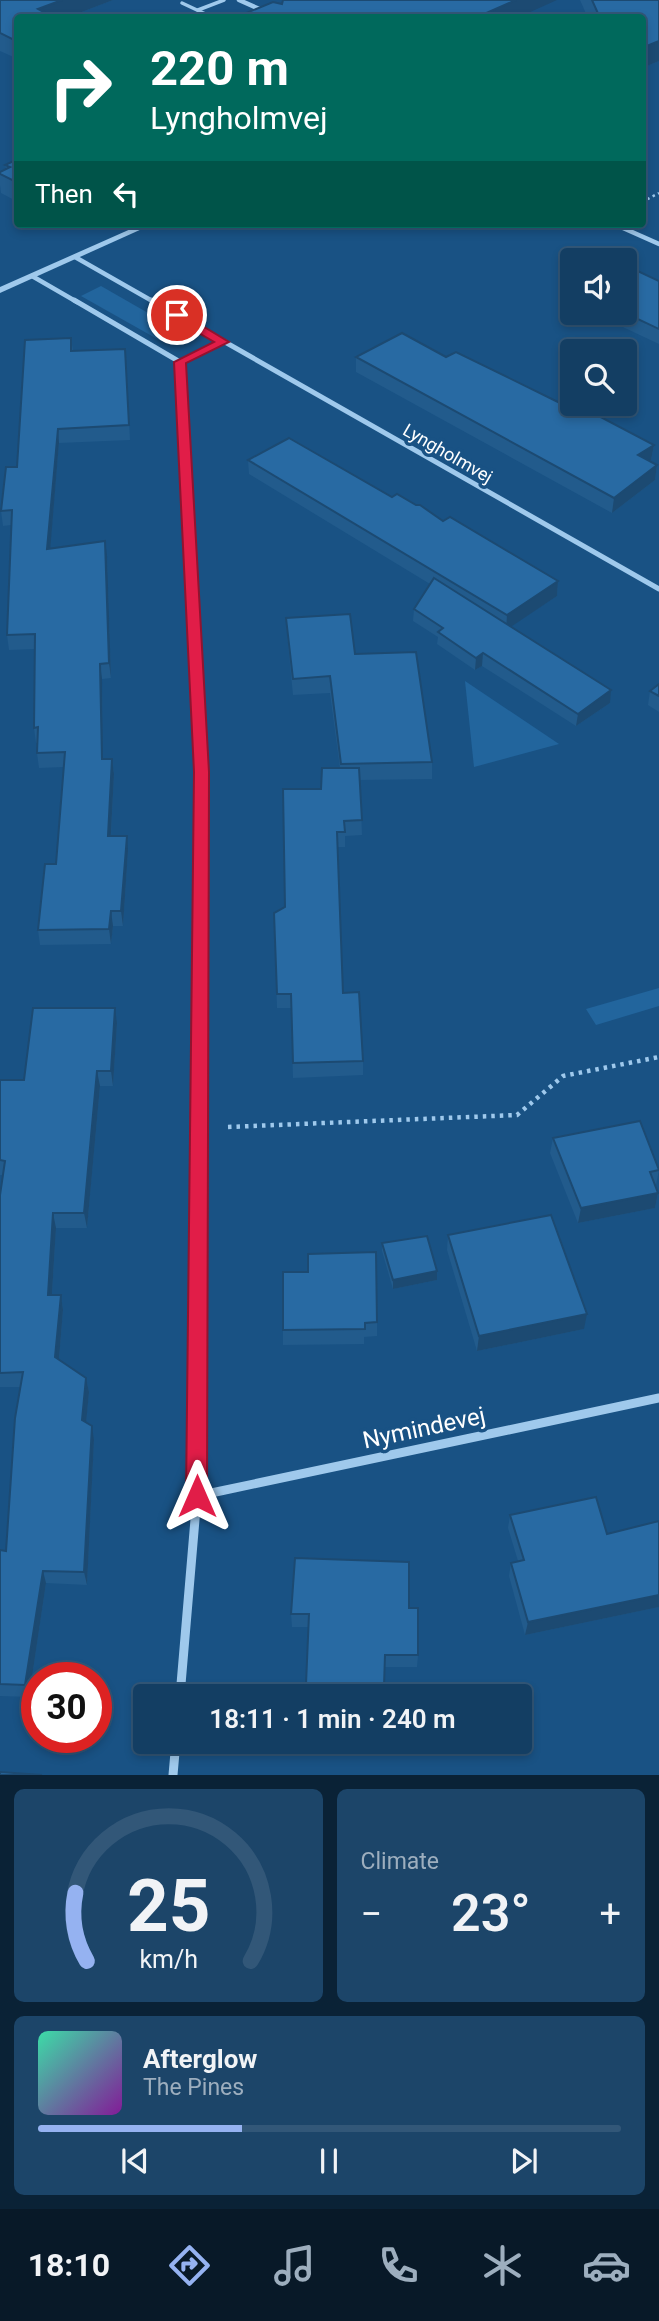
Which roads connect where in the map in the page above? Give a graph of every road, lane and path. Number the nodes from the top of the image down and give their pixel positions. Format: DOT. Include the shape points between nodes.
graph roads {
  1 [pos="224,0"];
  2 [pos="239,0"];
  3 [pos="182,3"];
  4 [pos="198,10"];
  5 [pos="206,14"];
  6 [pos="271,14"];
  7 [pos="140,228"];
  8 [pos="623,228"];
  9 [pos="659,244"];
  10 [pos="75,257"];
  11 [pos="32,276"];
  12 [pos="0,290"];
  13 [pos="223,342"];
  14 [pos="180,362"];
  15 [pos="659,589"];
  16 [pos="659,1057"];
  17 [pos="198,1128"];
  18 [pos="659,1398"];
  19 [pos="197,1496"];
  20 [pos="181,1684"];
  21 [pos="175,1754"];
  22 [pos="173,1775"];
  1 -- 4 [label="lane"];
  2 -- 6 [label="street"];
  3 -- 4 [label="lane"];
  4 -- 5 [label="lane"];
  7 -- 10 [label="street"];
  8 -- 9 [label="street"];
  10 -- 11 [label="street"];
  10 -- 13 [label="street, Lyngholmvej"];
  11 -- 12 [label="street"];
  11 -- 14 [label="street"];
  13 -- 14 [label="street"];
  13 -- 15 [label="street, Lyngholmvej"];
  14 -- 17 [label="street" via="201,772"];
  16 -- 17 [label="path" via="563,1076 517,1115"];
  17 -- 19 [label="street"];
  18 -- 19 [label="street, Nymindevej"];
  19 -- 20 [label="street"];
  21 -- 22 [label="street"];
}
